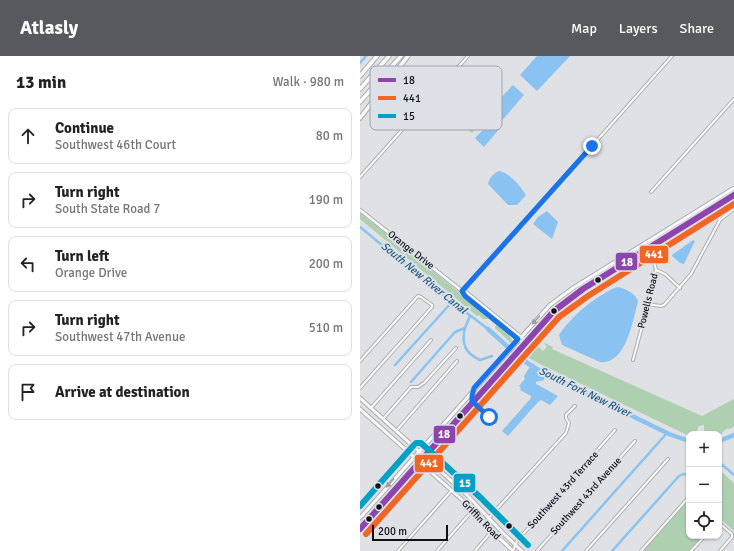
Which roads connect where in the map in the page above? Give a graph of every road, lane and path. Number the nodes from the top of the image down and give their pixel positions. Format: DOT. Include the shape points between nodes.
graph roads {
  1 [pos="377,56"];
  2 [pos="389,56"];
  3 [pos="401,56"];
  4 [pos="408,56"];
  5 [pos="468,56"];
  6 [pos="672,56"];
  7 [pos="380,66"];
  8 [pos="392,66"];
  9 [pos="400,66"];
  10 [pos="459,66"];
  11 [pos="360,76"];
  12 [pos="370,78"];
  13 [pos="360,89"];
  14 [pos="370,91"];
  15 [pos="734,99"];
  16 [pos="360,102"];
  17 [pos="370,105"];
  18 [pos="360,118"];
  19 [pos="402,130"];
  20 [pos="360,177"];
  21 [pos="734,188"];
  22 [pos="651,192"];
  23 [pos="734,196"];
  24 [pos="707,204"];
  25 [pos="734,208"];
  26 [pos="360,210"];
  27 [pos="711,210"];
  28 [pos="720,220"];
  29 [pos="643,244"];
  30 [pos="647,250"];
  31 [pos="656,270"];
  32 [pos="582,282"];
  33 [pos="680,288"];
  34 [pos="462,291"];
  35 [pos="576,294"];
  36 [pos="646,304"];
  37 [pos="487,314"];
  38 [pos="494,314"];
  39 [pos="520,338"];
  40 [pos="431,340"];
  41 [pos="525,342"];
  42 [pos="456,348"];
  43 [pos="633,360"];
  44 [pos="457,361"];
  45 [pos="360,362"];
  46 [pos="360,388"];
  47 [pos="474,388"];
  48 [pos="360,398"];
  49 [pos="472,401"];
  50 [pos="575,406"];
  51 [pos="371,408"];
  52 [pos="360,409"];
  53 [pos="383,419"];
  54 [pos="495,422"];
  55 [pos="397,430"];
  56 [pos="616,430"];
  57 [pos="635,441"];
  58 [pos="419,451"];
  59 [pos="414,456"];
  60 [pos="424,456"];
  61 [pos="668,459"];
  62 [pos="419,461"];
  63 [pos="452,490"];
  64 [pos="686,500"];
  65 [pos="473,510"];
  66 [pos="360,518"];
  67 [pos="489,518"];
  68 [pos="485,523"];
  69 [pos="722,526"];
  70 [pos="360,529"];
  71 [pos="492,531"];
  72 [pos="702,539"];
  73 [pos="516,545"];
  74 [pos="398,551"];
  75 [pos="437,551"];
  76 [pos="475,551"];
  77 [pos="513,551"];
  78 [pos="522,551"];
  79 [pos="537,551"];
  80 [pos="586,551"];
  81 [pos="641,551"];
  82 [pos="692,551"];
  83 [pos="720,551"];
  1 -- 11 [label="highway"];
  2 -- 7 [label="highway"];
  3 -- 8 [label="highway"];
  4 -- 9 [label="highway"];
  5 -- 10 [label="street"];
  6 -- 34 [label="street"];
  12 -- 13 [label="highway"];
  14 -- 16 [label="highway"];
  15 -- 22 [label="street"];
  17 -- 18 [label="highway"];
  19 -- 20 [label="street"];
  21 -- 24 [label="main road"];
  23 -- 27 [label="main road"];
  24 -- 27 [label="street"];
  24 -- 29 [label="main road"];
  25 -- 28 [label="street"];
  26 -- 34 [label="street, Orange Drive"];
  27 -- 28 [label="street"];
  27 -- 30 [label="main road"];
  28 -- 33 [label="street" via="693,270"];
  29 -- 30 [label="street, Powells Road"];
  29 -- 32 [label="main road"];
  30 -- 31 [label="street, Powells Road"];
  30 -- 35 [label="main road"];
  31 -- 33 [label="street" via="665,274"];
  31 -- 36 [label="street, Powells Road"];
  32 -- 35 [label="main road"];
  32 -- 39 [label="main road, one-way" via="550,305"];
  33 -- 36 [label="street" via="664,305"];
  34 -- 37 [label="street, Orange Drive"];
  34 -- 38 [label="street, Orange Drive"];
  35 -- 41 [label="main road" via="554,311"];
  36 -- 43 [label="street, Powells Road"];
  37 -- 38 [label="street"];
  37 -- 39 [label="street, Orange Drive"];
  38 -- 39 [label="street, Orange Drive"];
  39 -- 41 [label="street, Orange Drive"];
  39 -- 47 [label="main road"];
  40 -- 51 [label="street"];
  41 -- 49 [label="main road"];
  42 -- 53 [label="street" via="424,383 418,387 411,387"];
  44 -- 55 [label="street"];
  45 -- 46 [label="street" via="418,296 432,307"];
  47 -- 49 [label="main road"];
  47 -- 58 [label="main road"];
  48 -- 51 [label="main road, Griffin Road"];
  49 -- 54 [label="street"];
  49 -- 60 [label="main road"];
  50 -- 67 [label="street" via="566,415 569,423 566,433"];
  51 -- 53 [label="main road, Griffin Road"];
  52 -- 59 [label="main road, Griffin Road"];
  53 -- 55 [label="main road, Griffin Road"];
  55 -- 58 [label="main road, Griffin Road"];
  56 -- 73 [label="street, Southwest 43rd Terrace"];
  57 -- 79 [label="street, Southwest 43rd Avenue"];
  58 -- 59 [label="main road"];
  58 -- 60 [label="main road, Griffin Road"];
  59 -- 62 [label="main road, Griffin Road"];
  59 -- 66 [label="main road, one-way"];
  60 -- 62 [label="main road"];
  60 -- 67 [label="main road, Griffin Road"];
  61 -- 80 [label="street"];
  62 -- 63 [label="main road, Griffin Road"];
  62 -- 70 [label="main road"];
  63 -- 65 [label="main road, Griffin Road"];
  63 -- 74 [label="street"];
  64 -- 81 [label="street"];
  65 -- 68 [label="main road, Griffin Road"];
  65 -- 75 [label="street"];
  67 -- 68 [label="street"];
  67 -- 73 [label="main road, Griffin Road"];
  68 -- 71 [label="main road, Griffin Road"];
  69 -- 83 [label="street" via="732,537"];
  71 -- 76 [label="street"];
  71 -- 77 [label="main road, Griffin Road"];
  72 -- 82 [label="street"];
  73 -- 77 [label="street, Southwest 43rd Terrace"];
  73 -- 78 [label="main road, Griffin Road"];
}
